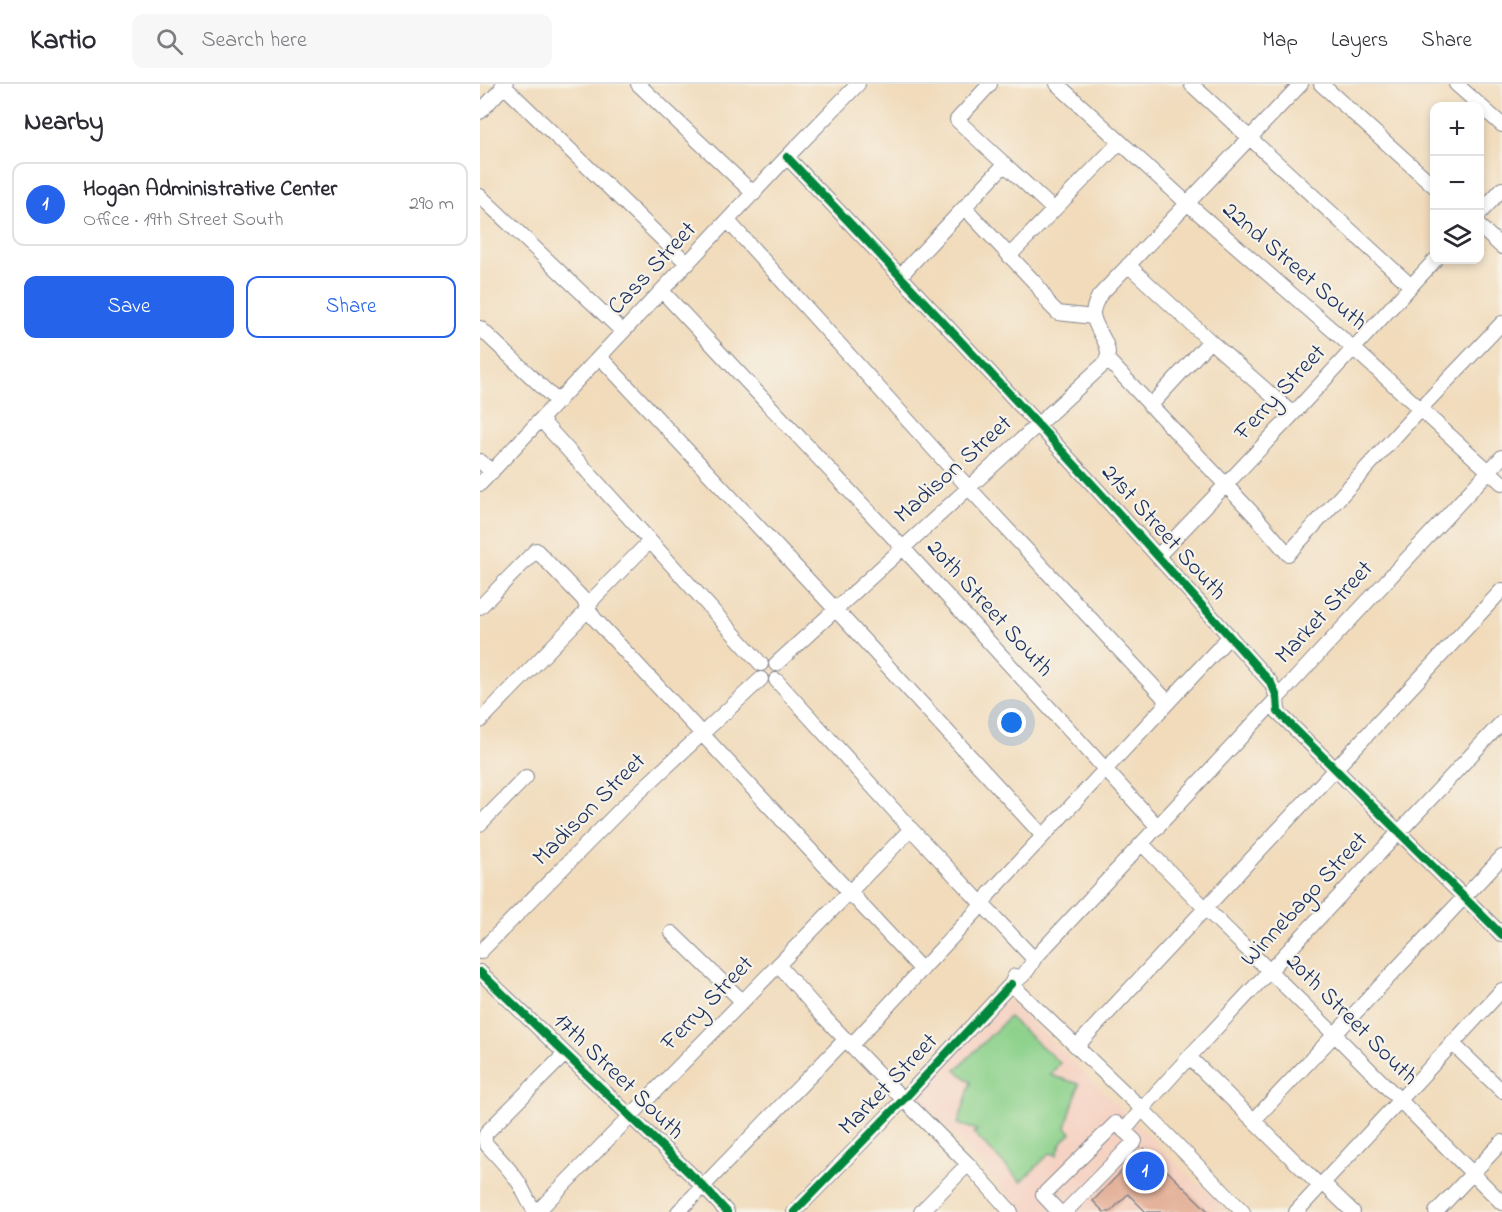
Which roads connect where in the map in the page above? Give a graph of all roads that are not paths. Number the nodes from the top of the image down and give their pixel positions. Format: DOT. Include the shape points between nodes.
graph roads {
  1 [pos="638,84"];
  2 [pos="990,84"];
  3 [pos="1057,84"];
  4 [pos="1191,84"];
  5 [pos="1301,84"];
  6 [pos="1320,84"];
  7 [pos="1456,84"];
  8 [pos="504,85"];
  9 [pos="853,86"];
  10 [pos="480,112"];
  11 [pos="1502,125"];
  12 [pos="1250,137"];
  13 [pos="1120,142"];
  14 [pos="787,157"];
  15 [pos="1005,164"];
  16 [pos="1430,182"];
  17 [pos="1502,189"];
  18 [pos="754,194"];
  19 [pos="480,196"];
  20 [pos="1187,203"];
  21 [pos="965,208"];
  22 [pos="1054,210"];
  23 [pos="1482,210"];
  24 [pos="728,221"];
  25 [pos="1484,231"];
  26 [pos="1502,247"];
  27 [pos="1009,256"];
  28 [pos="688,264"];
  29 [pos="1431,264"];
  30 [pos="1128,265"];
  31 [pos="901,275"];
  32 [pos="1411,286"];
  33 [pos="662,291"];
  34 [pos="1093,317"];
  35 [pos="1502,323"];
  36 [pos="480,327"];
  37 [pos="623,332"];
  38 [pos="1210,341"];
  39 [pos="1353,348"];
  40 [pos="600,357"];
  41 [pos="1107,359"];
  42 [pos="558,402"];
  43 [pos="1150,406"];
  44 [pos="1421,408"];
  45 [pos="1293,414"];
  46 [pos="541,420"];
  47 [pos="1037,424"];
  48 [pos="1502,457"];
  49 [pos="480,461"];
  50 [pos="1489,471"];
  51 [pos="492,472"];
  52 [pos="1502,483"];
  53 [pos="480,484"];
  54 [pos="1226,485"];
  55 [pos="968,487"];
  56 [pos="650,541"];
  57 [pos="903,548"];
  58 [pos="1158,556"];
  59 [pos="1502,590"];
  60 [pos="588,606"];
  61 [pos="480,607"];
  62 [pos="836,610"];
  63 [pos="1230,636"];
  64 [pos="762,664"];
  65 [pos="776,664"];
  66 [pos="761,679"];
  67 [pos="776,680"];
  68 [pos="1277,697"];
  69 [pos="1168,702"];
  70 [pos="480,721"];
  71 [pos="1502,722"];
  72 [pos="701,734"];
  73 [pos="1105,769"];
  74 [pos="1335,769"];
  75 [pos="526,777"];
  76 [pos="480,824"];
  77 [pos="1158,827"];
  78 [pos="911,829"];
  79 [pos="1399,832"];
  80 [pos="1043,836"];
  81 [pos="1142,844"];
  82 [pos="1502,856"];
  83 [pos="849,892"];
  84 [pos="1464,897"];
  85 [pos="983,904"];
  86 [pos="1205,908"];
  87 [pos="672,933"];
  88 [pos="1502,934"];
  89 [pos="480,953"];
  90 [pos="1035,959"];
  91 [pos="778,965"];
  92 [pos="922,970"];
  93 [pos="1269,970"];
  94 [pos="480,971"];
  95 [pos="1011,984"];
  96 [pos="1502,990"];
  97 [pos="742,1001"];
  98 [pos="1335,1035"];
  99 [pos="849,1042"];
  100 [pos="1452,1043"];
  101 [pos="1077,1046"];
  102 [pos="565,1054"];
  103 [pos="1189,1057"];
  104 [pos="1502,1091"];
  105 [pos="904,1099"];
  106 [pos="1399,1101"];
  107 [pos="1142,1109"];
  108 [pos="630,1116"];
  109 [pos="1254,1120"];
  110 [pos="1124,1131"];
  111 [pos="1502,1142"];
  112 [pos="968,1164"];
  113 [pos="1472,1174"];
  114 [pos="1322,1185"];
  115 [pos="702,1186"];
  116 [pos="1502,1203"];
  117 [pos="537,1212"];
  118 [pos="678,1212"];
  119 [pos="727,1212"];
  120 [pos="794,1212"];
  121 [pos="921,1212"];
  122 [pos="1011,1212"];
  123 [pos="1059,1212"];
  124 [pos="1065,1212"];
  125 [pos="1243,1212"];
  126 [pos="1296,1212"];
  127 [pos="1353,1212"];
  128 [pos="1436,1212"];
  1 -- 18 [label="street"];
  2 -- 15 [label="street" via="957,120"];
  3 -- 13 [label="street, 22nd Street South"];
  4 -- 12 [label="street"];
  5 -- 12 [label="street"];
  6 -- 16 [label="street"];
  7 -- 11 [label="street"];
  8 -- 10 [label="street"];
  8 -- 28 [label="street"];
  9 -- 14 [label="street, Cass Street"];
  12 -- 20 [label="street"];
  12 -- 32 [label="street"];
  13 -- 20 [label="street, 22nd Street South"];
  13 -- 22 [label="street"];
  14 -- 18 [label="street, Cass Street"];
  14 -- 31 [label="street, 21st Street South"];
  15 -- 21 [label="street"];
  15 -- 22 [label="street"];
  17 -- 23 [label="street"];
  18 -- 24 [label="street, Cass Street"];
  19 -- 37 [label="street"];
  20 -- 30 [label="street"];
  20 -- 39 [label="street, 22nd Street South"];
  21 -- 27 [label="street"];
  21 -- 31 [label="street"];
  22 -- 27 [label="street"];
  24 -- 28 [label="street, Cass Street"];
  24 -- 55 [label="street"];
  25 -- 26 [label="street"];
  27 -- 34 [label="street" via="1058,313"];
  28 -- 33 [label="street, Cass Street"];
  29 -- 32 [label="street, Ferry Street"];
  30 -- 34 [label="street" via="1099,296"];
  30 -- 38 [label="street"];
  31 -- 47 [label="street, 21st Street South"];
  32 -- 39 [label="street, Ferry Street"];
  33 -- 37 [label="street, Cass Street"];
  33 -- 57 [label="street, 20th Street South"];
  34 -- 41 [label="street" via="1108,350"];
  35 -- 44 [label="street"];
  36 -- 42 [label="street"];
  37 -- 40 [label="street, Cass Street"];
  38 -- 43 [label="street"];
  38 -- 45 [label="street"];
  39 -- 44 [label="street, 22nd Street South"];
  39 -- 45 [label="street, Ferry Street"];
  40 -- 42 [label="street, Cass Street"];
  40 -- 62 [label="street"];
  41 -- 43 [label="street"];
  41 -- 47 [label="street, Madison Street"];
  42 -- 46 [label="street, Cass Street"];
  43 -- 54 [label="street"];
  44 -- 50 [label="street, 22nd Street South"];
  44 -- 54 [label="street" via="1288,554"];
  45 -- 54 [label="street, Ferry Street"];
  46 -- 51 [label="street, Cass Street"];
  46 -- 56 [label="street"];
  47 -- 55 [label="street, Madison Street"];
  47 -- 58 [label="street, 21st Street South"];
  48 -- 50 [label="street, Market Street"];
  49 -- 51 [label="street"];
  50 -- 52 [label="street, 22nd Street South"];
  50 -- 68 [label="street, Market Street"];
  51 -- 53 [label="street, Cass Street"];
  54 -- 58 [label="street, Ferry Street"];
  55 -- 57 [label="street, Madison Street"];
  55 -- 69 [label="street"];
  56 -- 60 [label="street"];
  56 -- 64 [label="street"];
  57 -- 62 [label="street, Madison Street"];
  57 -- 73 [label="street, 20th Street South"];
  58 -- 63 [label="street, 21st Street South"];
  59 -- 74 [label="street"];
  60 -- 61 [label="street" via="536,550"];
  60 -- 70 [label="street"];
  60 -- 72 [label="street" via="594,618"];
  62 -- 65 [label="street, Madison Street"];
  62 -- 80 [label="street"];
  63 -- 68 [label="street, 21st Street South" via="1271,683"];
  63 -- 69 [label="street"];
  64 -- 65 [label="street"];
  64 -- 66 [label="street" via="758,669"];
  65 -- 67 [label="street"];
  66 -- 67 [label="street"];
  66 -- 72 [label="street, Madison Street"];
  67 -- 78 [label="street"];
  68 -- 74 [label="street, 21st Street South" via="1278,712"];
  68 -- 77 [label="street, Market Street"];
  69 -- 73 [label="street"];
  71 -- 79 [label="street, Winnebago Street"];
  72 -- 83 [label="street"];
  72 -- 89 [label="street, Madison Street"];
  73 -- 77 [label="street, 20th Street South"];
  73 -- 80 [label="street"];
  74 -- 79 [label="street, 21st Street South"];
  74 -- 86 [label="street"];
  75 -- 76 [label="street"];
  77 -- 81 [label="street, Market Street"];
  78 -- 83 [label="street, Ferry Street"];
  78 -- 85 [label="street"];
  79 -- 84 [label="street, 21st Street South"];
  79 -- 93 [label="street, Winnebago Street"];
  80 -- 85 [label="street"];
  81 -- 86 [label="street, 20th Street South"];
  81 -- 90 [label="street, Market Street"];
  82 -- 84 [label="street"];
  83 -- 91 [label="street, Ferry Street"];
  83 -- 92 [label="street"];
  84 -- 88 [label="street, 21st Street South"];
  84 -- 98 [label="street"];
  85 -- 90 [label="street"];
  85 -- 92 [label="street"];
  86 -- 93 [label="street, 20th Street South"];
  86 -- 101 [label="street"];
  87 -- 97 [label="street"];
  89 -- 94 [label="street"];
  90 -- 95 [label="street, Market Street" via="1025,964"];
  91 -- 97 [label="street, Ferry Street"];
  91 -- 99 [label="street"];
  92 -- 99 [label="street" via="856,1040"];
  93 -- 98 [label="street, 20th Street South"];
  93 -- 103 [label="street, Winnebago Street"];
  94 -- 102 [label="street, 17th Street South"];
  95 -- 101 [label="street"];
  95 -- 105 [label="street, Market Street"];
  96 -- 100 [label="street"];
  97 -- 108 [label="street, Ferry Street"];
  98 -- 106 [label="street, 20th Street South"];
  98 -- 109 [label="street"];
  99 -- 105 [label="street"];
  99 -- 115 [label="street" via="842,1043"];
  100 -- 104 [label="street"];
  100 -- 106 [label="street"];
  101 -- 107 [label="street"];
  102 -- 108 [label="street, 17th Street South"];
  102 -- 117 [label="street" via="484,1136"];
  103 -- 107 [label="street, Winnebago Street"];
  103 -- 109 [label="street"];
  105 -- 112 [label="street"];
  105 -- 120 [label="street, Market Street"];
  106 -- 113 [label="street, 20th Street South"];
  106 -- 114 [label="street"];
  107 -- 110 [label="street, Winnebago Street"];
  107 -- 125 [label="street"];
  108 -- 115 [label="street, 17th Street South"];
  108 -- 117 [label="street, Ferry Street"];
  109 -- 114 [label="street"];
  110 -- 123 [label="street" via="1116,1123 1043,1195"];
  110 -- 124 [label="street" via="1135,1141"];
  111 -- 113 [label="street"];
  112 -- 121 [label="street"];
  112 -- 122 [label="street"];
  113 -- 116 [label="street, 20th Street South"];
  113 -- 128 [label="street"];
  114 -- 126 [label="street"];
  114 -- 127 [label="street"];
  115 -- 118 [label="street"];
  115 -- 119 [label="street, 17th Street South"];
}
